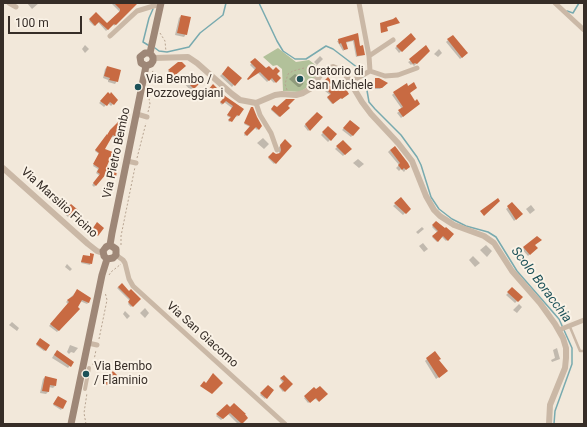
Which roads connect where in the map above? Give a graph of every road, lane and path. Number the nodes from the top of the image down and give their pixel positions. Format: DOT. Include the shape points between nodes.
graph roads {
  1 [pos="9,3"];
  2 [pos="359,3"];
  3 [pos="555,3"];
  4 [pos="157,5"];
  5 [pos="16,7"];
  6 [pos="584,30"];
  7 [pos="160,33"];
  8 [pos="110,36"];
  9 [pos="393,40"];
  10 [pos="166,49"];
  11 [pos="152,55"];
  12 [pos="369,56"];
  13 [pos="146,66"];
  14 [pos="154,67"];
  15 [pos="304,68"];
  16 [pos="417,68"];
  17 [pos="368,72"];
  18 [pos="353,81"];
  19 [pos="288,94"];
  20 [pos="256,103"];
  21 [pos="142,116"];
  22 [pos="277,150"];
  23 [pos="132,162"];
  24 [pos="3,168"];
  25 [pos="110,245"];
  26 [pos="123,250"];
  27 [pos="116,255"];
  28 [pos="105,256"];
  29 [pos="584,320"];
  30 [pos="569,327"];
  31 [pos="561,330"];
  32 [pos="584,351"];
  33 [pos="89,368"];
  34 [pos="84,389"];
  35 [pos="71,424"];
  36 [pos="285,424"];
  37 [pos="549,424"];
  1 -- 5 [label="street"];
  2 -- 12 [label="street"];
  3 -- 6 [label="street"];
  4 -- 8 [label="street" via="137,11"];
  4 -- 11 [label="main road"];
  7 -- 10 [label="path"];
  9 -- 12 [label="street"];
  11 -- 13 [label="main road" via="151,64"];
  11 -- 13 [label="main road" via="144,53 140,57"];
  11 -- 20 [label="street" via="188,57 240,100"];
  12 -- 17 [label="street"];
  13 -- 21 [label="main road, Via Pietro Bembo"];
  14 -- 21 [label="path" via="148,93 150,104"];
  15 -- 19 [label="path" via="288,74 285,84"];
  16 -- 17 [label="street" via="385,76"];
  17 -- 18 [label="street"];
  18 -- 19 [label="street" via="344,72 333,67 326,69 310,89 296,95"];
  18 -- 31 [label="street" via="362,102 412,161 434,210 454,226 484,236 494,243 512,271"];
  19 -- 20 [label="street" via="275,95"];
  20 -- 22 [label="street"];
  21 -- 23 [label="main road, Via Pietro Bembo"];
  21 -- 23 [label="path"];
  23 -- 25 [label="main road, Via Pietro Bembo"];
  23 -- 26 [label="path" via="121,238"];
  24 -- 28 [label="street, Via Marsilio Ficino"];
  25 -- 27 [label="main road" via="115,248"];
  25 -- 28 [label="main road" via="106,247"];
  27 -- 28 [label="main road" via="113,258"];
  27 -- 36 [label="street, Via San Giacomo" via="125,263 133,286"];
  28 -- 35 [label="main road" via="93,344"];
  29 -- 30 [label="street"];
  30 -- 31 [label="street"];
  30 -- 32 [label="lane" via="580,351"];
  31 -- 37 [label="street" via="566,358 550,405"];
  33 -- 34 [label="street"];
}
